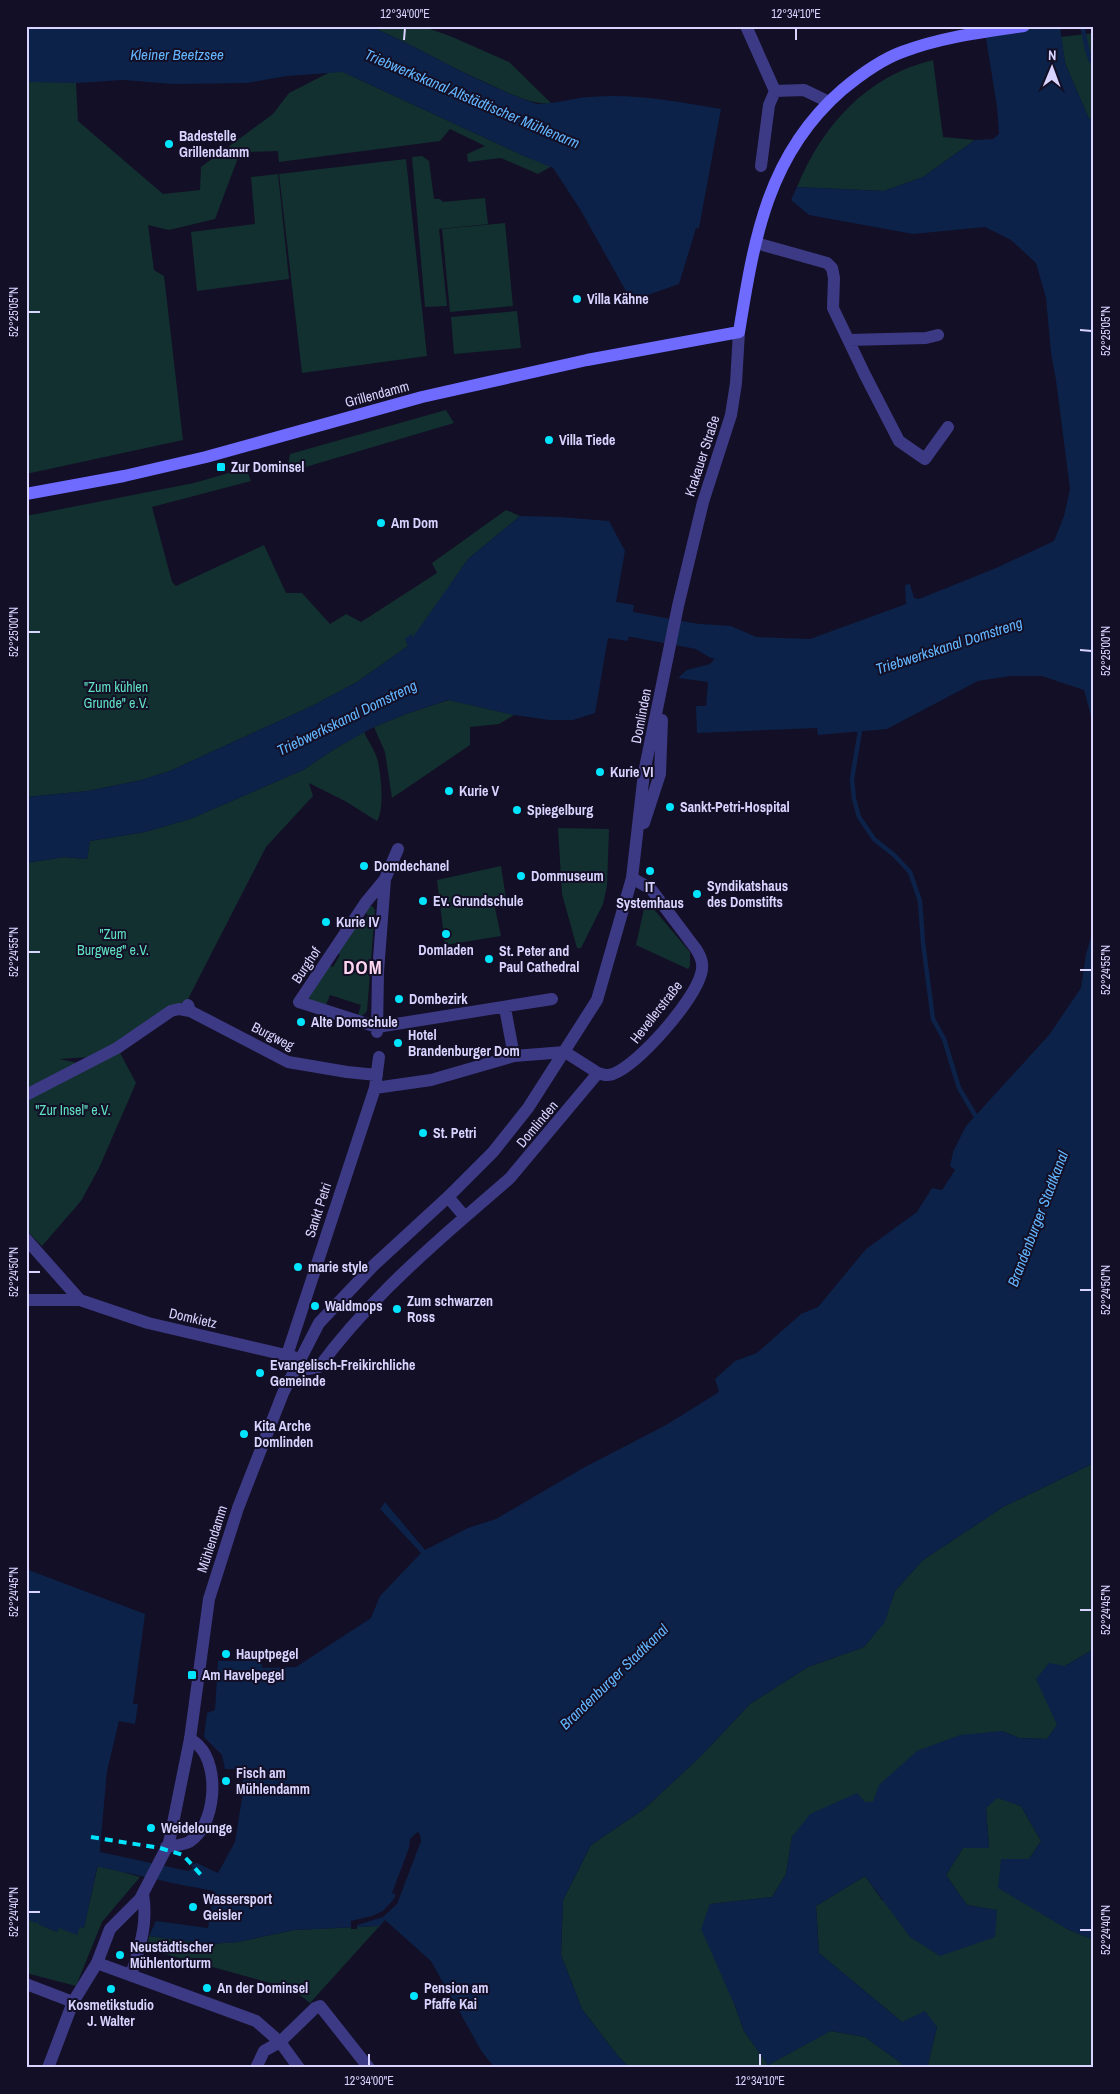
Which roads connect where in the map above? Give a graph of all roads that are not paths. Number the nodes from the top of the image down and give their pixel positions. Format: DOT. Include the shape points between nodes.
graph roads {
  1 [pos="746,26"];
  2 [pos="1024,26"];
  3 [pos="775,91"];
  4 [pos="828,102"];
  5 [pos="761,166"];
  6 [pos="756,243"];
  7 [pos="739,332"];
  8 [pos="938,335"];
  9 [pos="849,340"];
  10 [pos="948,427"];
  11 [pos="26,494"];
  12 [pos="664,676"];
  13 [pos="398,849"];
  14 [pos="632,878"];
  15 [pos="385,879"];
  16 [pos="552,999"];
  17 [pos="505,1008"];
  18 [pos="377,1030"];
  19 [pos="565,1052"];
  20 [pos="514,1056"];
  21 [pos="379,1057"];
  22 [pos="598,1073"];
  23 [pos="378,1075"];
  24 [pos="375,1088"];
  25 [pos="26,1095"];
  26 [pos="448,1197"];
  27 [pos="465,1216"];
  28 [pos="26,1239"];
  29 [pos="26,1300"];
  30 [pos="80,1300"];
  31 [pos="286,1355"];
  32 [pos="299,1363"];
  33 [pos="190,1739"];
  34 [pos="164,1852"];
  35 [pos="144,1891"];
  36 [pos="96,1962"];
  37 [pos="131,1975"];
  38 [pos="26,1984"];
  39 [pos="73,2002"];
  40 [pos="280,2042"];
  41 [pos="48,2068"];
  42 [pos="256,2068"];
  43 [pos="299,2068"];
  44 [pos="369,2068"];
  1 -- 3 [label="street"];
  2 -- 4 [label="main road, Krakauer Straße" via="970,34 901,52 854,80"];
  3 -- 4 [label="street" via="804,90"];
  3 -- 5 [label="street" via="769,105"];
  4 -- 6 [label="main road, Krakauer Straße" via="796,141 775,181"];
  6 -- 7 [label="main road, Krakauer Straße"];
  6 -- 9 [label="street" via="827,263 832,268 833,308"];
  7 -- 11 [label="main road, Grillendamm" via="603,357 422,397 206,457"];
  7 -- 12 [label="street, Krakauer Straße" via="731,415 703,502"];
  8 -- 9 [label="street"];
  9 -- 10 [label="street" via="900,441 924,459"];
  12 -- 14 [label="street, Domlinden" via="644,773"];
  13 -- 15 [label="street, Burghof"];
  14 -- 19 [label="street, Domlinden" via="597,1000"];
  14 -- 22 [label="street, Hevellerstraße" via="651,888 696,949 702,960 701,974 681,1008 642,1055 614,1074"];
  15 -- 18 [label="street, Burghof"];
  15 -- 18 [label="street, Burghof" via="366,902 300,1002"];
  16 -- 17 [label="street, Burghof"];
  17 -- 18 [label="street, Burghof" via="483,1009"];
  17 -- 20 [label="street"];
  19 -- 20 [label="street"];
  19 -- 22 [label="street"];
  19 -- 26 [label="street, Domlinden" via="528,1108 493,1152"];
  20 -- 24 [label="street" via="431,1080"];
  21 -- 23 [label="street"];
  22 -- 27 [label="street, Domlinden" via="510,1178"];
  23 -- 24 [label="street, Sankt Petri"];
  23 -- 25 [label="street, Burgweg" via="288,1062 189,1008 171,1012 117,1048"];
  24 -- 31 [label="street, Sankt Petri"];
  26 -- 27 [label="street"];
  26 -- 32 [label="street, Domlinden" via="331,1309"];
  27 -- 32 [label="street, Domlinden" via="409,1265 319,1367 308,1368"];
  28 -- 30 [label="street, Domkietz"];
  29 -- 30 [label="street, Domkietz"];
  30 -- 31 [label="street, Domkietz" via="148,1323"];
  31 -- 32 [label="street, Domkietz"];
  32 -- 33 [label="street, Mühlendamm" via="283,1393 238,1508 209,1599"];
  33 -- 34 [label="street, Mühlendamm" via="174,1823"];
  33 -- 34 [label="street" via="200,1746 209,1764 213,1783 210,1808 202,1831 189,1842"];
  34 -- 35 [label="street, Mühlendamm"];
  35 -- 36 [label="street, Mühlendamm" via="110,1929"];
  35 -- 37 [label="street" via="146,1912"];
  36 -- 37 [label="street"];
  36 -- 39 [label="street, Mühlendamm"];
  37 -- 40 [label="street" via="256,2021"];
  38 -- 39 [label="street"];
  39 -- 41 [label="street, Mühlendamm"];
  40 -- 42 [label="street" via="264,2051"];
  40 -- 43 [label="street"];
  40 -- 44 [label="street" via="320,2006"];
}
